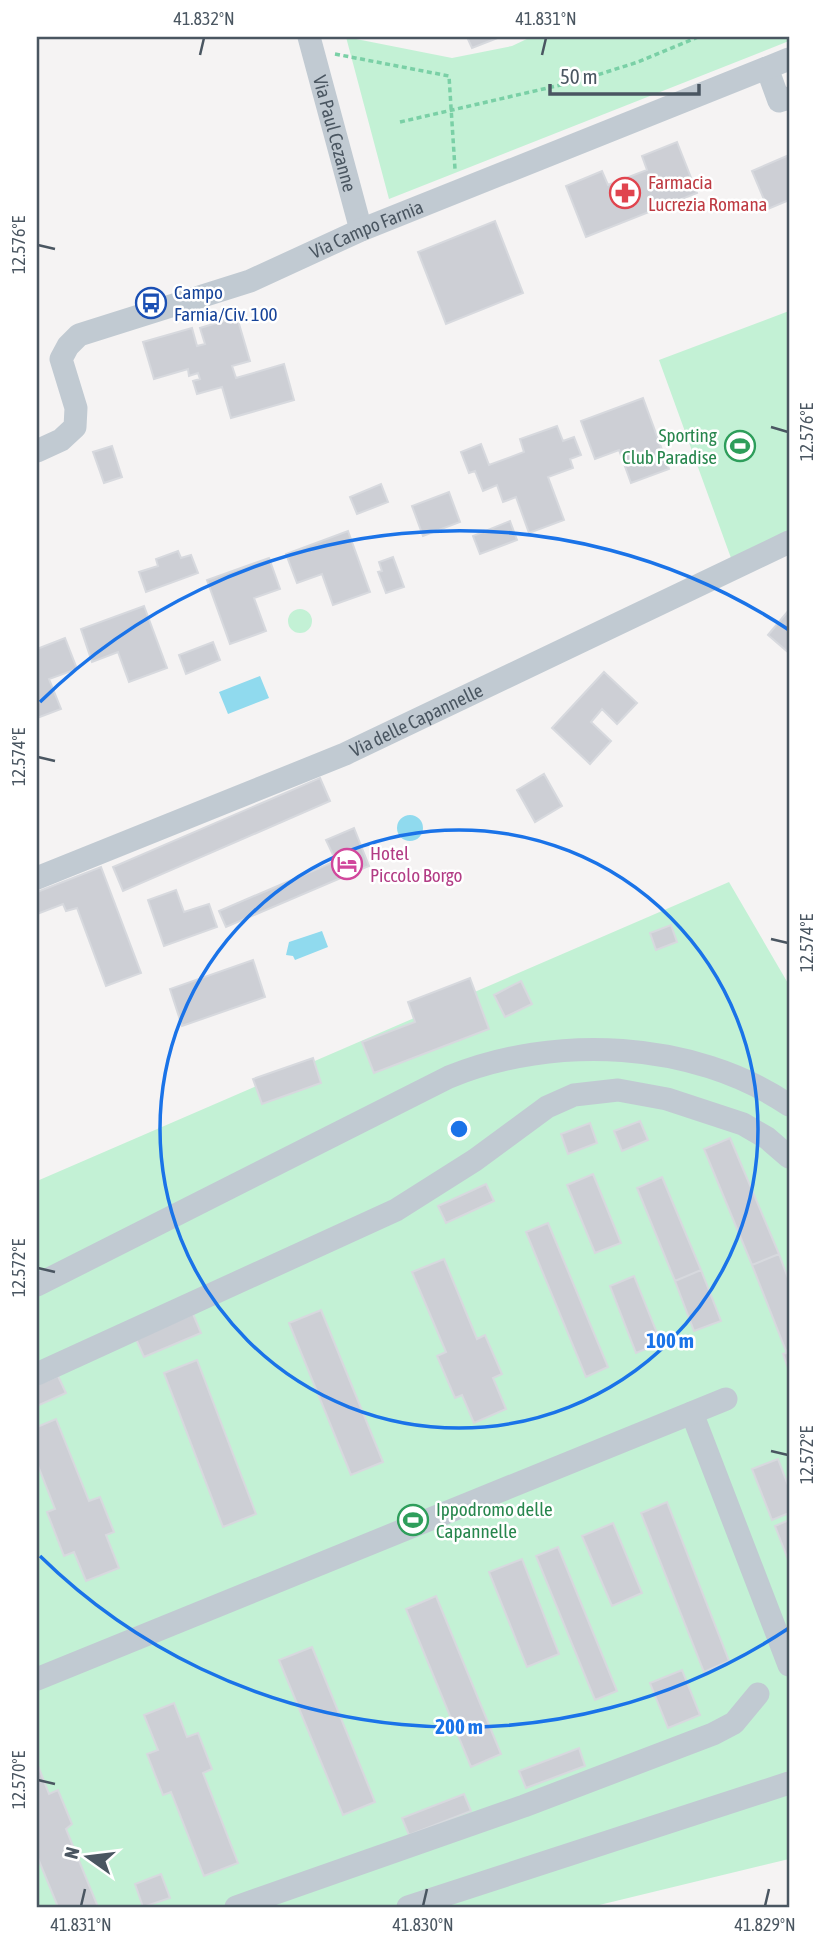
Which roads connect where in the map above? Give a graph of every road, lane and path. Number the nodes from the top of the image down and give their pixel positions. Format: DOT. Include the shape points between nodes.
graph roads {
  1 [pos="698,37"];
  2 [pos="311,44"];
  3 [pos="789,59"];
  4 [pos="767,68"];
  5 [pos="789,98"];
  6 [pos="451,111"];
  7 [pos="400,122"];
  8 [pos="457,192"];
  9 [pos="361,230"];
  10 [pos="37,451"];
  11 [pos="789,542"];
  12 [pos="37,878"];
  13 [pos="789,1105"];
  14 [pos="789,1157"];
  15 [pos="37,1284"];
  16 [pos="37,1374"];
  17 [pos="726,1399"];
  18 [pos="692,1413"];
  19 [pos="789,1665"];
  20 [pos="37,1679"];
  21 [pos="758,1694"];
  22 [pos="789,1783"];
  23 [pos="236,1907"];
  24 [pos="408,1907"];
  1 -- 6 [label="path" via="611,72"];
  2 -- 6 [label="path" via="449,76"];
  2 -- 9 [label="street, Via Paul Cezanne"];
  3 -- 4 [label="street, Via Campo Farnia"];
  4 -- 5 [label="street" via="779,102"];
  4 -- 8 [label="street, Via Campo Farnia"];
  6 -- 7 [label="path"];
  6 -- 8 [label="path"];
  8 -- 9 [label="street, Via Campo Farnia"];
  9 -- 10 [label="street, Via Campo Farnia" via="250,281 73,340 61,359 76,408 75,427 61,440"];
  11 -- 12 [label="street, Via delle Capannelle" via="345,754"];
  13 -- 15 [label="street" via="737,1079 672,1059 579,1049 510,1056 449,1077"];
  14 -- 16 [label="street" via="743,1124 667,1099 618,1090 574,1095 547,1107 396,1210"];
  17 -- 18 [label="street"];
  18 -- 19 [label="street"];
  18 -- 20 [label="street"];
  21 -- 23 [label="street" via="734,1723 713,1734"];
  22 -- 24 [label="street"];
}
